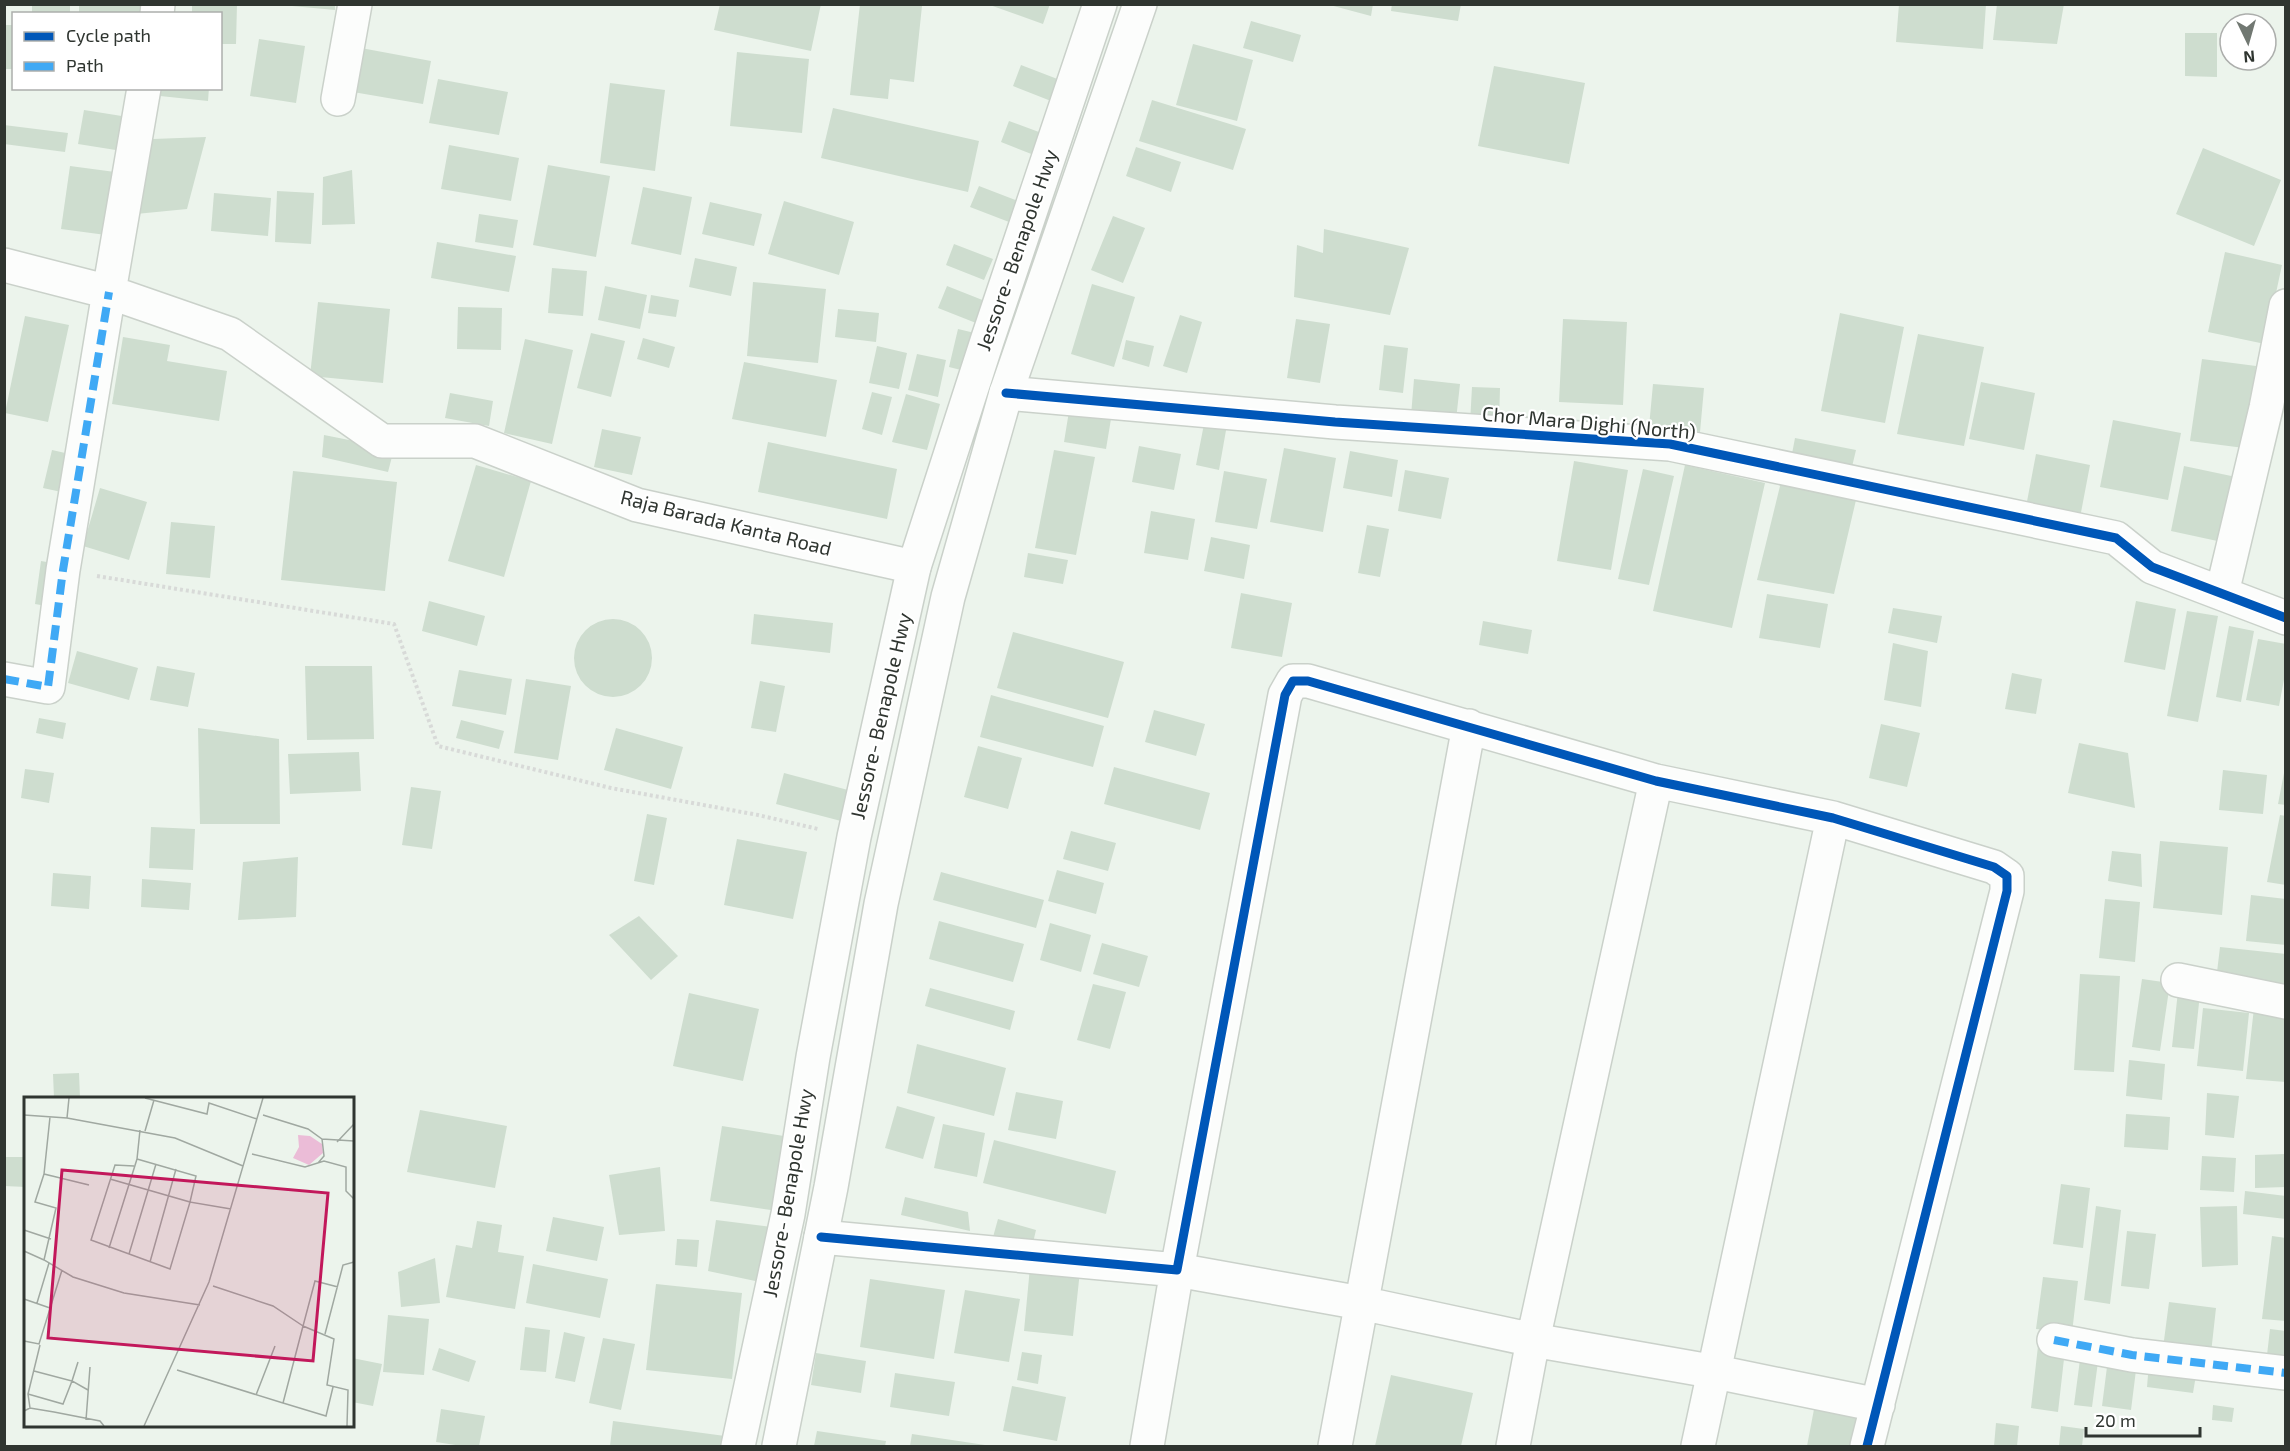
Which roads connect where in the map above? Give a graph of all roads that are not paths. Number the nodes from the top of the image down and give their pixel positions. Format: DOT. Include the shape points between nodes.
graph roads {
  1 [pos="356,4"];
  2 [pos="1100,4"];
  3 [pos="1140,4"];
  4 [pos="144,90"];
  5 [pos="338,99"];
  6 [pos="4,266"];
  7 [pos="110,292"];
  8 [pos="2286,306"];
  9 [pos="1006,393"];
  10 [pos="914,567"];
  11 [pos="2222,593"];
  12 [pos="2286,618"];
  13 [pos="4,679"];
  14 [pos="1469,726"];
  15 [pos="1656,781"];
  16 [pos="1833,818"];
  17 [pos="2178,980"];
  18 [pos="2286,1002"];
  19 [pos="821,1237"];
  20 [pos="1177,1270"];
  21 [pos="1361,1303"];
  22 [pos="1533,1340"];
  23 [pos="2054,1340"];
  24 [pos="1716,1372"];
  25 [pos="2286,1373"];
  26 [pos="1878,1405"];
  27 [pos="738,1446"];
  28 [pos="779,1446"];
  29 [pos="1148,1446"];
  30 [pos="1335,1446"];
  31 [pos="1513,1446"];
  32 [pos="1698,1446"];
  33 [pos="1867,1446"];
  1 -- 5 [label="main road"];
  2 -- 10 [label="main road, Jessore- Benapole Hwy"];
  3 -- 9 [label="main road, Jessore- Benapole Hwy"];
  4 -- 7 [label="main road"];
  6 -- 7 [label="main road, Raja Barada Kanta Road"];
  7 -- 10 [label="main road, Raja Barada Kanta Road" via="230,334 382,441 475,441 637,505"];
  7 -- 13 [label="main road" via="63,570 48,687"];
  8 -- 11 [label="main road"];
  9 -- 11 [label="main road, Chor Mara Dighi (North)" via="1335,422 1670,444 2116,538 2152,567"];
  9 -- 19 [label="main road, Jessore- Benapole Hwy" via="943,620 881,904"];
  10 -- 27 [label="main road, Jessore- Benapole Hwy" via="854,837 788,1214"];
  11 -- 12 [label="main road, Chor Mara Dighi (North)"];
  14 -- 15 [label="main road"];
  14 -- 20 [label="main road" via="1308,681 1293,681 1285,695"];
  14 -- 21 [label="main road"];
  15 -- 16 [label="main road"];
  15 -- 22 [label="main road"];
  16 -- 24 [label="main road"];
  16 -- 26 [label="main road" via="1994,867 2007,876 2007,891"];
  17 -- 18 [label="main road"];
  19 -- 20 [label="main road"];
  19 -- 28 [label="main road, Jessore- Benapole Hwy"];
  20 -- 21 [label="main road"];
  20 -- 29 [label="main road"];
  21 -- 22 [label="main road"];
  21 -- 30 [label="main road"];
  22 -- 24 [label="main road"];
  22 -- 31 [label="main road"];
  23 -- 25 [label="main road" via="2132,1355"];
  24 -- 26 [label="main road"];
  24 -- 32 [label="main road"];
  26 -- 33 [label="main road"];
}
